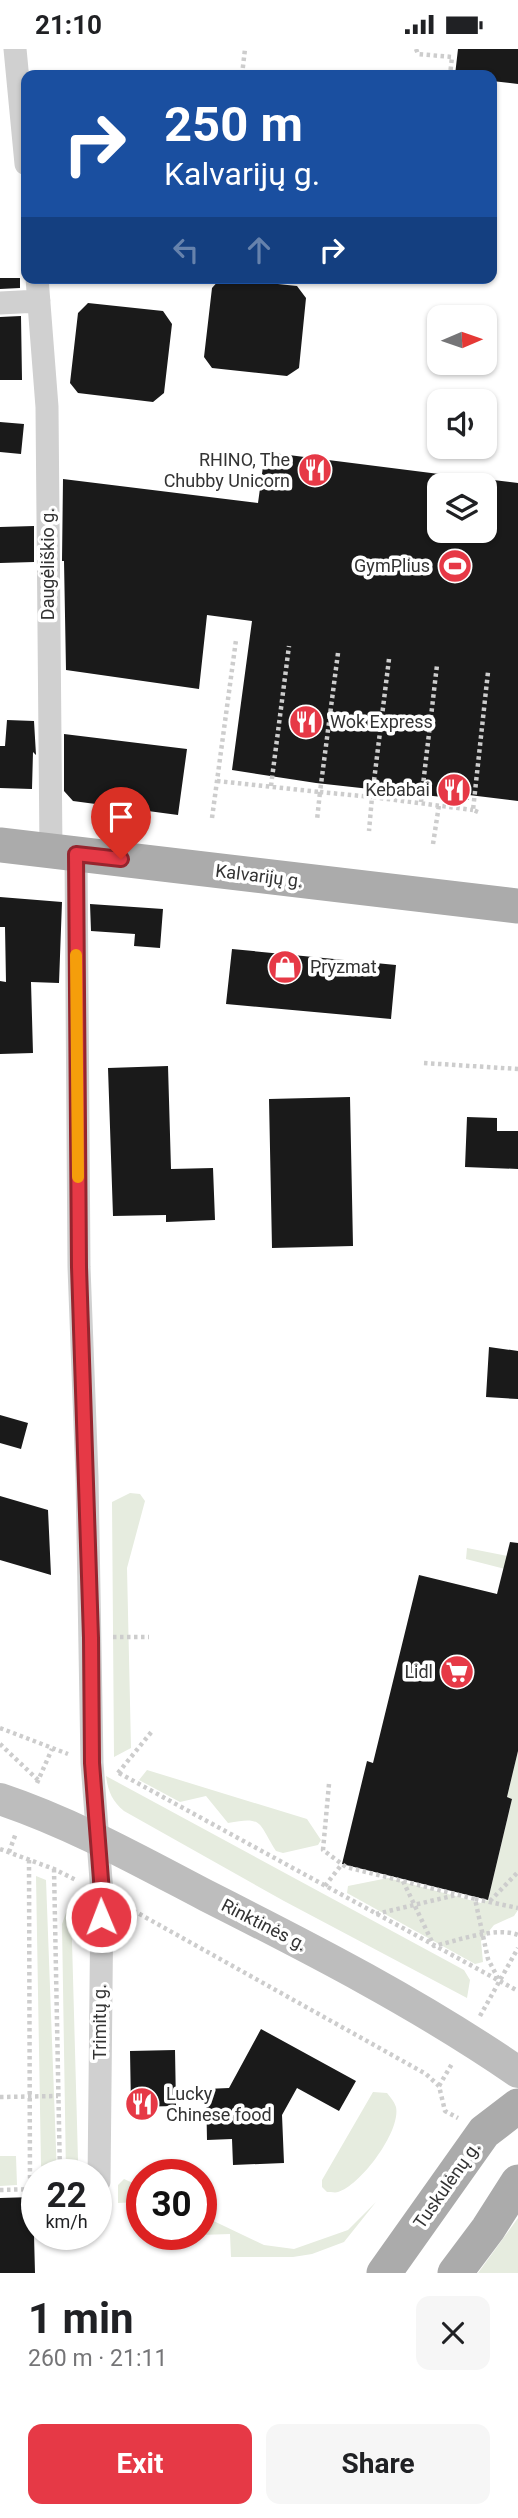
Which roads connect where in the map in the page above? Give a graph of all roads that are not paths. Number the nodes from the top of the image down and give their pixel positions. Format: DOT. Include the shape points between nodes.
graph roads {
  1 [pos="15,49"];
  2 [pos="15,87"];
  3 [pos="21,129"];
  4 [pos="38,290"];
  5 [pos="0,303"];
  6 [pos="0,845"];
  7 [pos="63,853"];
  8 [pos="518,906"];
  9 [pos="0,1799"];
  10 [pos="97,1840"];
  11 [pos="518,2072"];
  12 [pos="518,2106"];
  13 [pos="99,2159"];
  14 [pos="518,2182"];
  15 [pos="384,2273"];
  16 [pos="455,2273"];
  1 -- 2 [label="street"];
  2 -- 3 [label="street"];
  4 -- 5 [label="street"];
  4 -- 7 [label="street, Daugėliškio g." via="47,407"];
  6 -- 7 [label="main road, Kalvarijų g."];
  7 -- 8 [label="main road, Kalvarijų g."];
  7 -- 10 [label="street, Trimitų g."];
  9 -- 10 [label="main road, Rinktinės g."];
  10 -- 11 [label="main road, Rinktinės g." via="351,1969 468,2037"];
  10 -- 13 [label="street, Trimitų g." via="102,1893"];
  12 -- 15 [label="main road, Tuskulėnų g." via="484,2132"];
  14 -- 16 [label="main road"];
}
